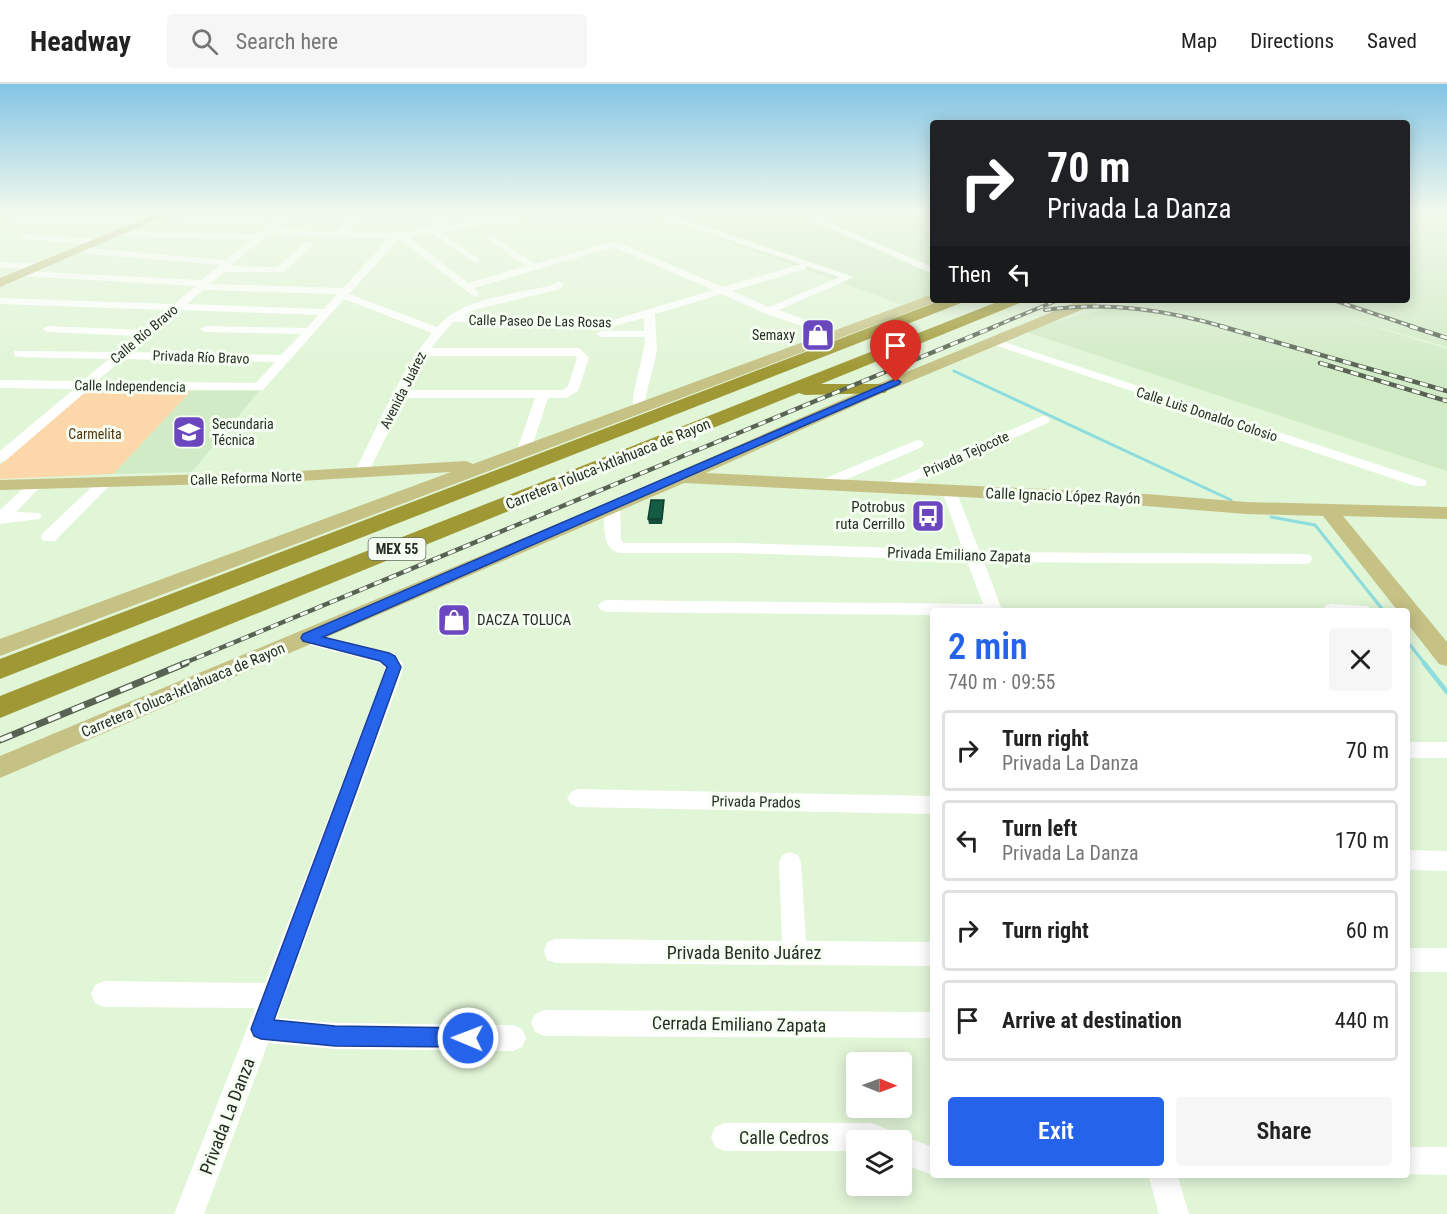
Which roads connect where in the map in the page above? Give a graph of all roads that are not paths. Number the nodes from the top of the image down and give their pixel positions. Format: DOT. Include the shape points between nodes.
graph roads {
  1 [pos="47,264"];
  2 [pos="204,264"];
  3 [pos="228,264"];
  4 [pos="287,264"];
  5 [pos="372,264"];
  6 [pos="436,264"];
  7 [pos="529,264"];
  8 [pos="549,264"];
  9 [pos="661,264"];
  10 [pos="809,264"];
  11 [pos="0,265"];
  12 [pos="225,266"];
  13 [pos="40,267"];
  14 [pos="802,267"];
  15 [pos="535,268"];
  16 [pos="23,273"];
  17 [pos="0,283"];
  18 [pos="558,284"];
  19 [pos="203,285"];
  20 [pos="467,287"];
  21 [pos="725,291"];
  22 [pos="344,293"];
  23 [pos="930,299"];
  24 [pos="0,301"];
  25 [pos="948,303"];
  26 [pos="1008,303"];
  27 [pos="1086,303"];
  28 [pos="489,304"];
  29 [pos="174,309"];
  30 [pos="771,312"];
  31 [pos="649,314"];
  32 [pos="323,316"];
  33 [pos="246,319"];
  34 [pos="450,319"];
  35 [pos="48,329"];
  36 [pos="206,329"];
  37 [pos="310,331"];
  38 [pos="438,331"];
  39 [pos="144,333"];
  40 [pos="602,334"];
  41 [pos="650,334"];
  42 [pos="836,335"];
  43 [pos="995,342"];
  44 [pos="130,345"];
  45 [pos="294,347"];
  46 [pos="823,351"];
  47 [pos="18,352"];
  48 [pos="422,352"];
  49 [pos="119,355"];
  50 [pos="284,359"];
  51 [pos="771,360"];
  52 [pos="5,384"];
  53 [pos="84,385"];
  54 [pos="879,389"];
  55 [pos="793,390"];
  56 [pos="0,392"];
  57 [pos="400,394"];
  58 [pos="543,394"];
  59 [pos="639,410"];
  60 [pos="1043,420"];
  61 [pos="917,444"];
  62 [pos="523,453"];
  63 [pos="0,458"];
  64 [pos="491,465"];
  65 [pos="361,473"];
  66 [pos="680,477"];
  67 [pos="104,483"];
  68 [pos="826,483"];
  69 [pos="1420,483"];
  70 [pos="35,484"];
  71 [pos="0,485"];
  72 [pos="889,487"];
  73 [pos="949,491"];
  74 [pos="612,508"];
  75 [pos="1329,511"];
  76 [pos="1447,513"];
  77 [pos="34,516"];
  78 [pos="1,518"];
  79 [pos="335,523"];
  80 [pos="49,537"];
  81 [pos="974,556"];
  82 [pos="1304,559"];
  83 [pos="228,581"];
  84 [pos="607,606"];
  85 [pos="993,608"];
  86 [pos="1406,608"];
  87 [pos="930,609"];
  88 [pos="1410,613"];
  89 [pos="308,638"];
  90 [pos="0,648"];
  91 [pos="1447,658"];
  92 [pos="0,669"];
  93 [pos="0,707"];
  94 [pos="1410,750"];
  95 [pos="1447,750"];
  96 [pos="0,767"];
  97 [pos="578,798"];
  98 [pos="930,805"];
  99 [pos="1410,860"];
  100 [pos="1447,861"];
  101 [pos="790,862"];
  102 [pos="556,951"];
  103 [pos="795,952"];
  104 [pos="930,954"];
  105 [pos="1410,960"];
  106 [pos="1447,960"];
  107 [pos="104,994"];
  108 [pos="273,996"];
  109 [pos="544,1023"];
  110 [pos="930,1025"];
  111 [pos="261,1029"];
  112 [pos="513,1038"];
  113 [pos="725,1137"];
  114 [pos="846,1137"];
  115 [pos="912,1154"];
  116 [pos="930,1160"];
  117 [pos="1410,1161"];
  118 [pos="1447,1161"];
  119 [pos="1163,1178"];
  120 [pos="189,1214"];
  121 [pos="1174,1214"];
  1 -- 13 [label="main road"];
  2 -- 12 [label="street"];
  3 -- 12 [label="street, Calle Río Bravo"];
  4 -- 12 [label="street" via="280,270"];
  5 -- 22 [label="street"];
  6 -- 20 [label="street"];
  7 -- 15 [label="street"];
  8 -- 15 [label="street"];
  9 -- 21 [label="street"];
  10 -- 30 [label="street" via="849,277"];
  11 -- 13 [label="street"];
  12 -- 19 [label="street, Calle Río Bravo"];
  13 -- 16 [label="main road"];
  14 -- 21 [label="street, Calle Paseo De Las Rosas"];
  15 -- 20 [label="street"];
  16 -- 17 [label="main road"];
  16 -- 19 [label="street"];
  18 -- 28 [label="street, Avenida Juárez"];
  19 -- 22 [label="street"];
  19 -- 29 [label="street, Calle Río Bravo"];
  20 -- 28 [label="street"];
  21 -- 30 [label="street"];
  21 -- 31 [label="street, Calle Paseo De Las Rosas"];
  22 -- 32 [label="street"];
  22 -- 38 [label="street"];
  23 -- 42 [label="main road"];
  24 -- 29 [label="street"];
  25 -- 46 [label="highway, Carretera Toluca-Ixtlahuaca de Rayon / MEX 55"];
  26 -- 55 [label="highway, Carretera Toluca-Ixtlahuaca de Rayon / MEX 55"];
  27 -- 43 [label="main road, Carretera Toluca-Ixtlahuaca de Rayon"];
  28 -- 34 [label="street, Avenida Juárez" via="466,309"];
  29 -- 32 [label="street"];
  29 -- 39 [label="street, Calle Río Bravo"];
  30 -- 42 [label="street"];
  31 -- 34 [label="street, Calle Paseo De Las Rosas" via="605,323"];
  31 -- 41 [label="street"];
  32 -- 33 [label="street"];
  32 -- 37 [label="street"];
  34 -- 38 [label="street, Avenida Juárez"];
  35 -- 39 [label="street"];
  36 -- 37 [label="street"];
  37 -- 45 [label="street"];
  38 -- 48 [label="street, Avenida Juárez"];
  39 -- 44 [label="street, Calle Río Bravo"];
  40 -- 41 [label="street"];
  41 -- 59 [label="street" via="651,351"];
  42 -- 51 [label="main road"];
  43 -- 54 [label="main road, Carretera Toluca-Ixtlahuaca de Rayon"];
  43 -- 69 [label="street, Calle Luis Donaldo Colosio"];
  44 -- 45 [label="street"];
  44 -- 49 [label="street, Calle Río Bravo"];
  45 -- 50 [label="street"];
  46 -- 51 [label="highway"];
  46 -- 83 [label="highway, Carretera Toluca-Ixtlahuaca de Rayon / MEX 55"];
  47 -- 49 [label="street, Privada Río Bravo"];
  48 -- 57 [label="street, Avenida Juárez"];
  48 -- 58 [label="street" via="580,353 583,358 574,388 569,393"];
  49 -- 50 [label="street, Privada Río Bravo"];
  49 -- 53 [label="street, Calle Río Bravo"];
  50 -- 53 [label="street, Calle Independencia" via="259,387"];
  51 -- 59 [label="main road"];
  52 -- 53 [label="street, Calle Independencia"];
  52 -- 56 [label="street"];
  53 -- 63 [label="street, Calle Río Bravo"];
  54 -- 55 [label="highway"];
  54 -- 66 [label="main road, Carretera Toluca-Ixtlahuaca de Rayon"];
  55 -- 93 [label="highway, Carretera Toluca-Ixtlahuaca de Rayon / MEX 55"];
  57 -- 58 [label="street"];
  57 -- 65 [label="street, Avenida Juárez"];
  58 -- 62 [label="street"];
  59 -- 62 [label="main road"];
  60 -- 72 [label="street, Privada Tejocote"];
  61 -- 68 [label="street"];
  62 -- 64 [label="main road"];
  64 -- 65 [label="main road, Calle Reforma Norte"];
  64 -- 79 [label="main road"];
  65 -- 67 [label="main road, Calle Reforma Norte"];
  66 -- 68 [label="main road, Calle Ignacio López Rayón"];
  66 -- 74 [label="main road, Carretera Toluca-Ixtlahuaca de Rayon"];
  67 -- 70 [label="main road, Calle Reforma Norte"];
  67 -- 80 [label="street"];
  68 -- 72 [label="main road, Calle Ignacio López Rayón"];
  70 -- 71 [label="main road, Calle Reforma Norte"];
  70 -- 78 [label="street"];
  72 -- 73 [label="main road, Calle Ignacio López Rayón"];
  73 -- 75 [label="main road, Calle Ignacio López Rayón"];
  73 -- 81 [label="street"];
  74 -- 81 [label="street, Privada Emiliano Zapata" via="615,545 620,548"];
  74 -- 89 [label="main road, Carretera Toluca-Ixtlahuaca de Rayon"];
  75 -- 76 [label="main road, Calle Ignacio López Rayón"];
  75 -- 86 [label="main road"];
  77 -- 78 [label="street"];
  79 -- 83 [label="highway"];
  79 -- 90 [label="main road"];
  81 -- 82 [label="street, Privada Emiliano Zapata"];
  81 -- 85 [label="street"];
  83 -- 92 [label="highway, Carretera Toluca-Ixtlahuaca de Rayon / MEX 55"];
  84 -- 87 [label="street"];
  88 -- 91 [label="main road"];
  89 -- 96 [label="main road, Carretera Toluca-Ixtlahuaca de Rayon"];
  89 -- 108 [label="street, Privada La Danza" via="384,657 394,667"];
  94 -- 95 [label="street"];
  97 -- 98 [label="street, Privada Prados"];
  99 -- 100 [label="street"];
  101 -- 103 [label="street"];
  102 -- 103 [label="street, Privada Benito Juárez"];
  103 -- 104 [label="street, Privada Benito Juárez"];
  105 -- 106 [label="street"];
  107 -- 108 [label="street"];
  108 -- 111 [label="street, Privada La Danza"];
  109 -- 110 [label="street, Cerrada Emiliano Zapata"];
  111 -- 112 [label="street" via="335,1036"];
  111 -- 120 [label="street, Privada La Danza"];
  113 -- 114 [label="street, Calle Cedros"];
  115 -- 116 [label="street"];
  117 -- 118 [label="street"];
  119 -- 121 [label="street"];
}
